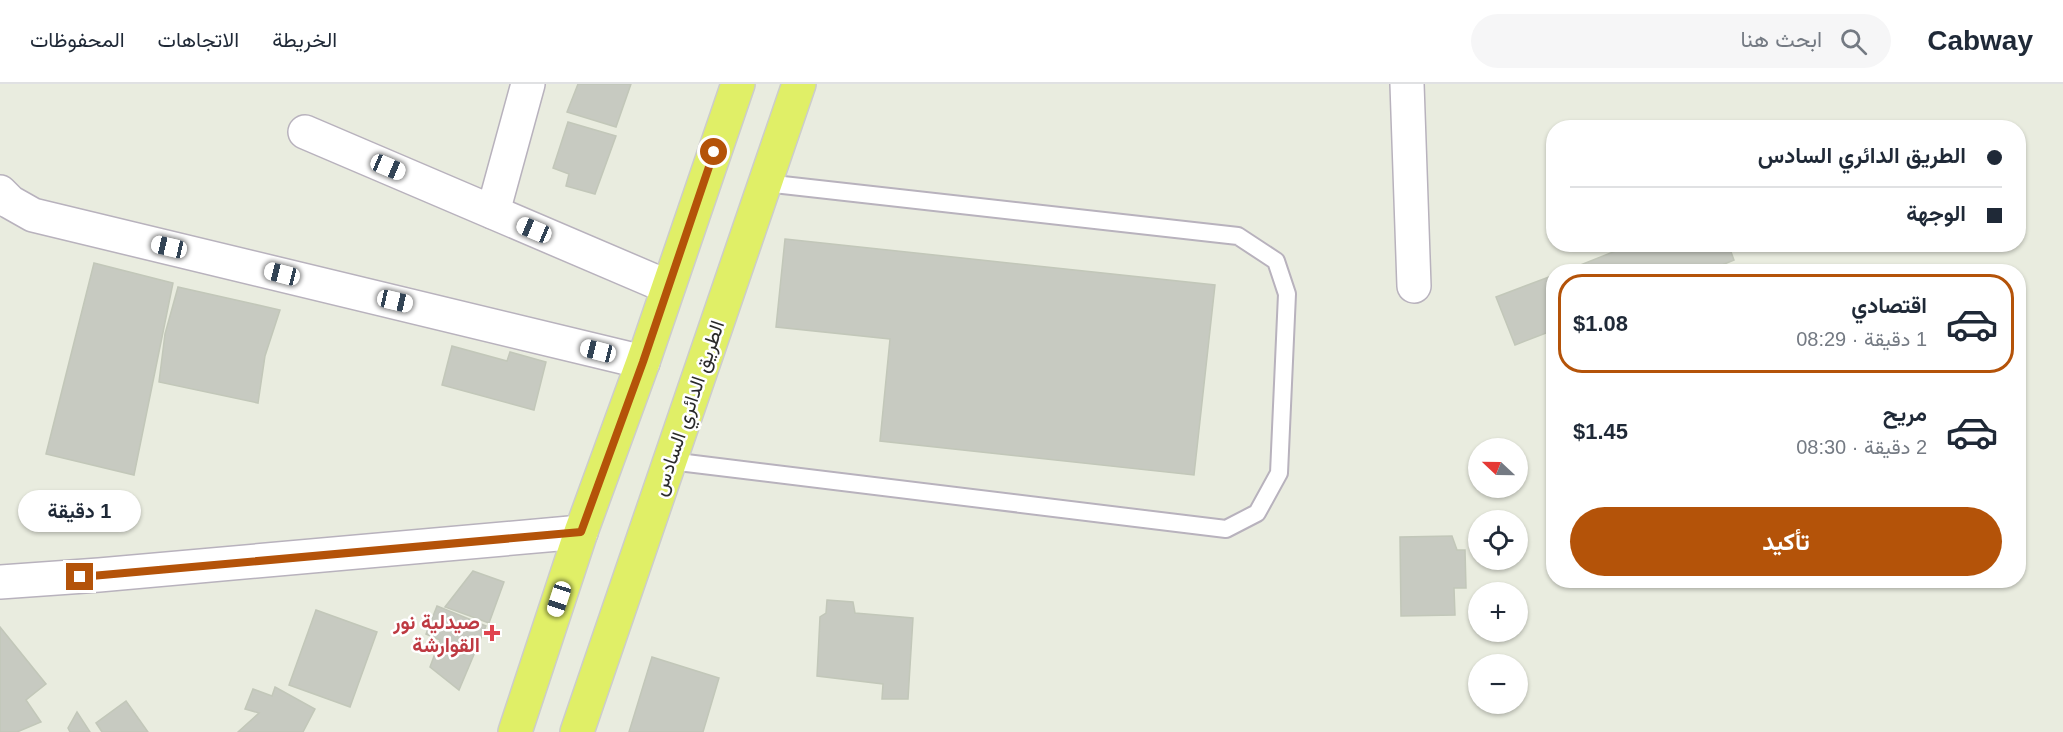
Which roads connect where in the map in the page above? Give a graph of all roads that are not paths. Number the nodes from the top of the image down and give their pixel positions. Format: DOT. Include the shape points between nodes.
graph roads {
  1 [pos="528,84"];
  2 [pos="738,84"];
  3 [pos="799,84"];
  4 [pos="1407,84"];
  5 [pos="305,132"];
  6 [pos="765,183"];
  7 [pos="0,192"];
  8 [pos="493,212"];
  9 [pos="1414,286"];
  10 [pos="668,287"];
  11 [pos="643,362"];
  12 [pos="670,461"];
  13 [pos="581,532"];
  14 [pos="0,582"];
  15 [pos="515,732"];
  16 [pos="577,732"];
  1 -- 8 [label="street"];
  2 -- 10 [label="highway"];
  3 -- 6 [label="highway, الطريق الدائري السادس"];
  4 -- 9 [label="street"];
  5 -- 8 [label="street"];
  6 -- 12 [label="highway, الطريق الدائري السادس"];
  6 -- 12 [label="lane" via="1238,236 1276,261 1287,294 1279,473 1257,513 1226,529"];
  7 -- 11 [label="street" via="33,215"];
  8 -- 10 [label="street"];
  10 -- 11 [label="highway"];
  11 -- 13 [label="highway"];
  12 -- 16 [label="highway, الطريق الدائري السادس"];
  13 -- 14 [label="street"];
  13 -- 15 [label="highway"];
}
